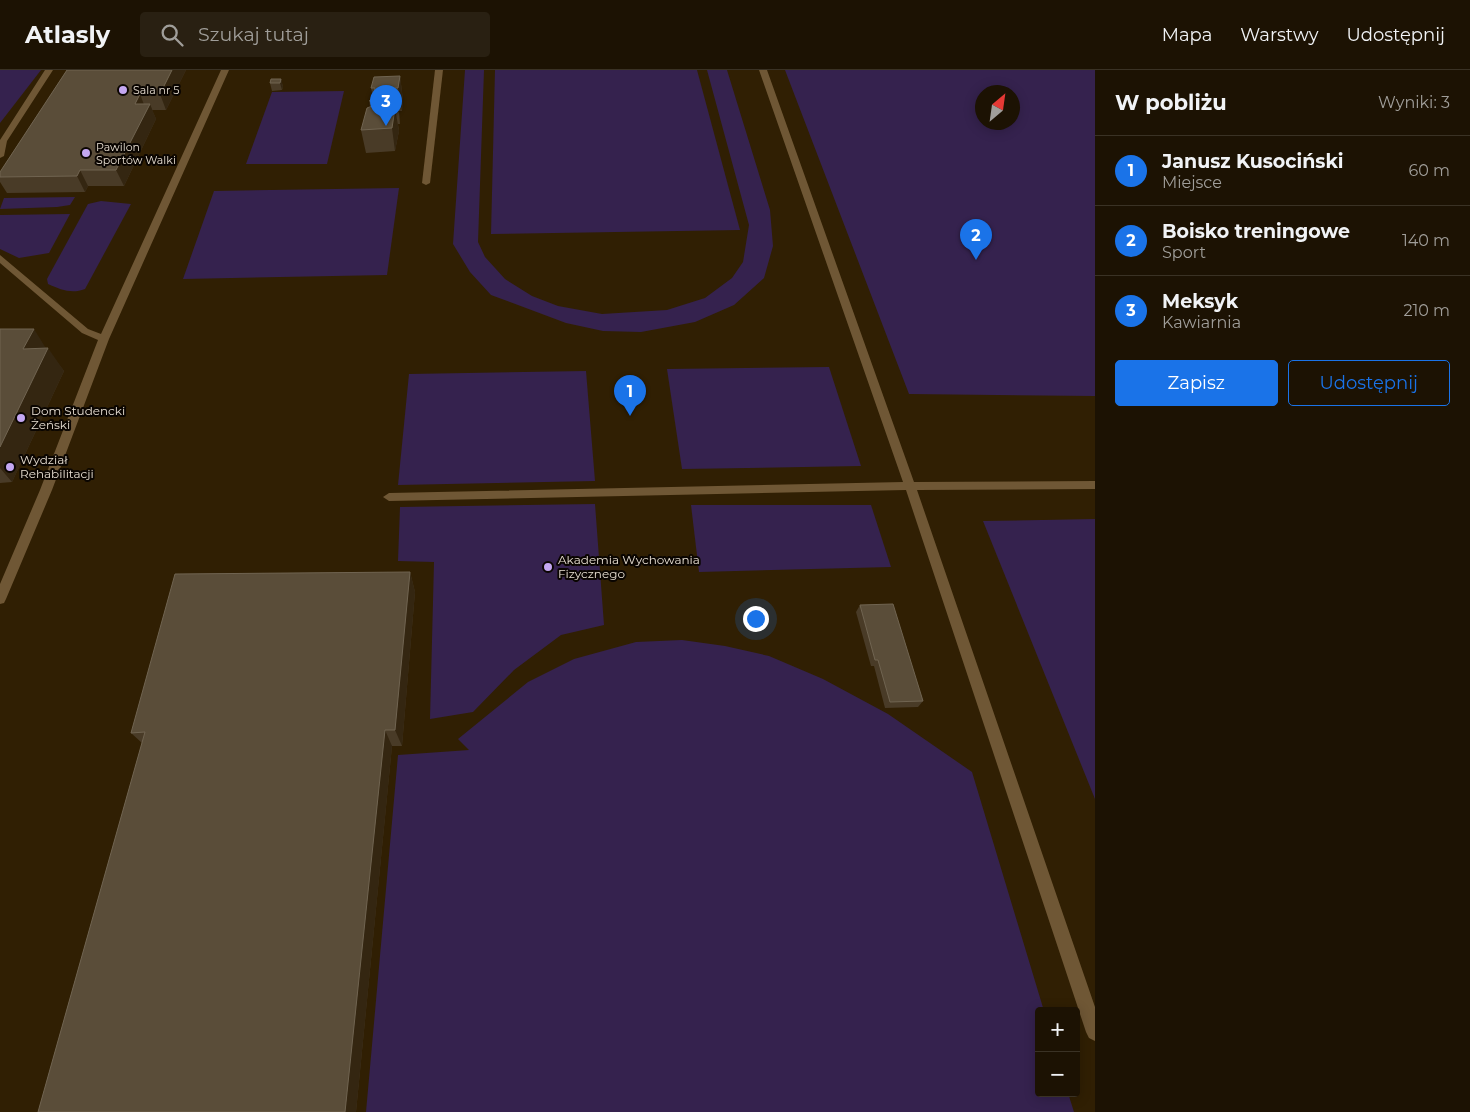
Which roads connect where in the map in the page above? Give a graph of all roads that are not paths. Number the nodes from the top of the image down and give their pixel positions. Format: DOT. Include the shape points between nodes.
graph roads {
  1 [pos="49,70"];
  2 [pos="225,70"];
  3 [pos="439,70"];
  4 [pos="763,70"];
  5 [pos="0,156"];
  6 [pos="426,183"];
  7 [pos="0,258"];
  8 [pos="104,339"];
  9 [pos="1095,485"];
  10 [pos="910,486"];
  11 [pos="389,497"];
  12 [pos="0,599"];
  13 [pos="1095,1032"];
  1 -- 5 [label="street" via="4,141"];
  2 -- 8 [label="street"];
  3 -- 6 [label="street"];
  4 -- 10 [label="street"];
  7 -- 8 [label="street" via="85,331"];
  8 -- 12 [label="street"];
  9 -- 10 [label="street"];
  10 -- 11 [label="street"];
  10 -- 13 [label="street"];
}
